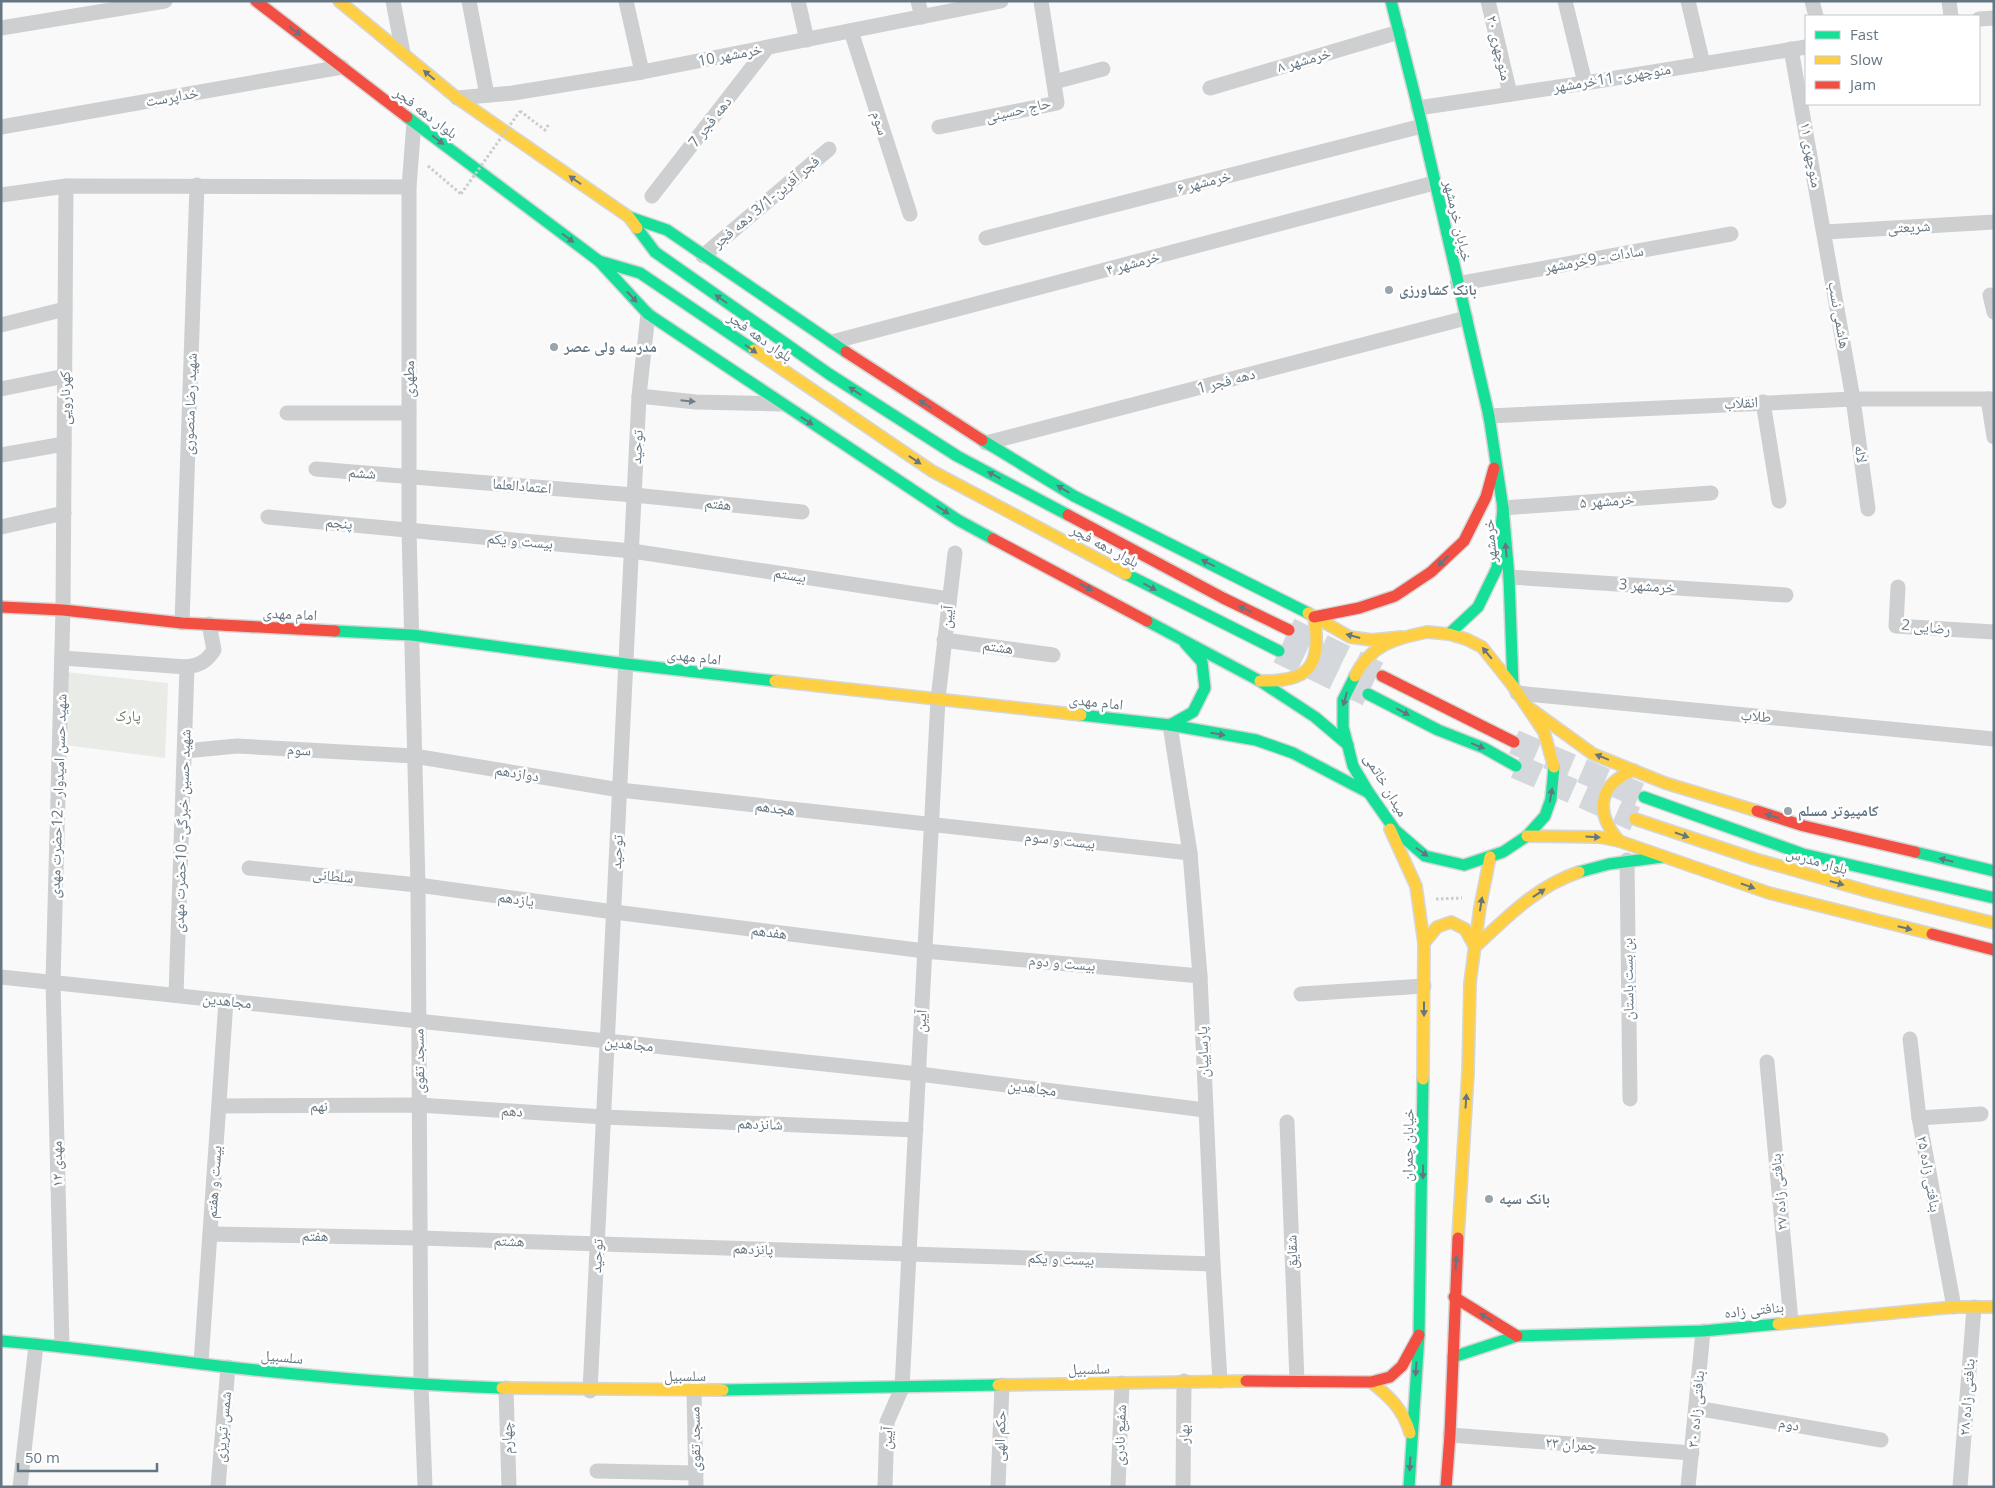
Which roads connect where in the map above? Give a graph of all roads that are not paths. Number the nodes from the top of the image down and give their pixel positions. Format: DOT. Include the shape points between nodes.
graph roads {
  1 [pos="165,1"];
  2 [pos="256,1"];
  3 [pos="339,1"];
  4 [pos="393,1"];
  5 [pos="469,1"];
  6 [pos="626,1"];
  7 [pos="798,1"];
  8 [pos="918,1"];
  9 [pos="1001,1"];
  10 [pos="1041,1"];
  11 [pos="1391,1"];
  12 [pos="1488,1"];
  13 [pos="1566,1"];
  14 [pos="1688,1"];
  15 [pos="1812,1"];
  16 [pos="1949,1"];
  17 [pos="1816,15"];
  18 [pos="1951,15"];
  19 [pos="922,17"];
  20 [pos="1994,18"];
  21 [pos="1980,19"];
  22 [pos="1,28"];
  23 [pos="851,31"];
  24 [pos="1398,32"];
  25 [pos="807,40"];
  26 [pos="767,48"];
  27 [pos="1799,48"];
  28 [pos="403,53"];
  29 [pos="1703,64"];
  30 [pos="342,67"];
  31 [pos="1103,69"];
  32 [pos="642,72"];
  33 [pos="1054,82"];
  34 [pos="1585,83"];
  35 [pos="1210,88"];
  36 [pos="1805,90"];
  37 [pos="1510,94"];
  38 [pos="487,95"];
  39 [pos="457,98"];
  40 [pos="1807,105"];
  41 [pos="1418,108"];
  42 [pos="414,122"];
  43 [pos="1422,126"];
  44 [pos="1,127"];
  45 [pos="940,127"];
  46 [pos="830,149"];
  47 [pos="1434,183"];
  48 [pos="197,185"];
  49 [pos="66,186"];
  50 [pos="409,187"];
  51 [pos="1,195"];
  52 [pos="652,196"];
  53 [pos="910,214"];
  54 [pos="630,217"];
  55 [pos="1994,222"];
  56 [pos="1825,232"];
  57 [pos="1730,234"];
  58 [pos="986,238"];
  59 [pos="703,256"];
  60 [pos="599,261"];
  61 [pos="1457,284"];
  62 [pos="1990,295"];
  63 [pos="65,309"];
  64 [pos="1994,312"];
  65 [pos="648,314"];
  66 [pos="1466,318"];
  67 [pos="1,325"];
  68 [pos="832,342"];
  69 [pos="65,376"];
  70 [pos="1,389"];
  71 [pos="639,396"];
  72 [pos="1853,399"];
  73 [pos="1991,399"];
  74 [pos="1763,402"];
  75 [pos="781,404"];
  76 [pos="287,413"];
  77 [pos="409,413"];
  78 [pos="1489,416"];
  79 [pos="1994,436"];
  80 [pos="986,443"];
  81 [pos="64,444"];
  82 [pos="1,455"];
  83 [pos="1496,458"];
  84 [pos="316,469"];
  85 [pos="409,476"];
  86 [pos="1711,493"];
  87 [pos="634,495"];
  88 [pos="1779,501"];
  89 [pos="1502,508"];
  90 [pos="1868,509"];
  91 [pos="802,512"];
  92 [pos="64,513"];
  93 [pos="268,517"];
  94 [pos="1,527"];
  95 [pos="409,530"];
  96 [pos="632,551"];
  97 [pos="954,553"];
  98 [pos="1509,578"];
  99 [pos="1898,587"];
  100 [pos="1786,595"];
  101 [pos="949,599"];
  102 [pos="1,607"];
  103 [pos="63,610"];
  104 [pos="1314,617"];
  105 [pos="182,622"];
  106 [pos="209,624"];
  107 [pos="1289,630"];
  108 [pos="1994,632"];
  109 [pos="1449,634"];
  110 [pos="412,635"];
  111 [pos="1401,637"];
  112 [pos="944,640"];
  113 [pos="1184,642"];
  114 [pos="1279,651"];
  115 [pos="1052,655"];
  116 [pos="62,658"];
  117 [pos="626,664"];
  118 [pos="187,667"];
  119 [pos="1382,676"];
  120 [pos="1260,681"];
  121 [pos="1515,689"];
  122 [pos="1368,694"];
  123 [pos="938,700"];
  124 [pos="1528,707"];
  125 [pos="1170,725"];
  126 [pos="1994,739"];
  127 [pos="1514,742"];
  128 [pos="1348,745"];
  129 [pos="185,751"];
  130 [pos="414,756"];
  131 [pos="1516,766"];
  132 [pos="1634,770"];
  133 [pos="620,790"];
  134 [pos="1370,794"];
  135 [pos="1644,797"];
  136 [pos="1382,811"];
  137 [pos="1635,819"];
  138 [pos="930,826"];
  139 [pos="1527,836"];
  140 [pos="1619,841"];
  141 [pos="1190,853"];
  142 [pos="1665,856"];
  143 [pos="1490,857"];
  144 [pos="1626,860"];
  145 [pos="249,868"];
  146 [pos="1994,871"];
  147 [pos="418,885"];
  148 [pos="1994,898"];
  149 [pos="614,912"];
  150 [pos="1994,922"];
  151 [pos="1424,943"];
  152 [pos="1475,947"];
  153 [pos="1994,950"];
  154 [pos="925,951"];
  155 [pos="1200,976"];
  156 [pos="1,977"];
  157 [pos="53,982"];
  158 [pos="1424,986"];
  159 [pos="1300,994"];
  160 [pos="176,995"];
  161 [pos="226,1001"];
  162 [pos="419,1022"];
  163 [pos="1910,1039"];
  164 [pos="608,1041"];
  165 [pos="1767,1062"];
  166 [pos="919,1074"];
  167 [pos="1630,1099"];
  168 [pos="219,1106"];
  169 [pos="420,1106"];
  170 [pos="1205,1110"];
  171 [pos="1981,1114"];
  172 [pos="604,1117"];
  173 [pos="1919,1118"];
  174 [pos="1288,1122"];
  175 [pos="916,1130"];
  176 [pos="210,1234"];
  177 [pos="420,1238"];
  178 [pos="598,1244"];
  179 [pos="909,1254"];
  180 [pos="1213,1264"];
  181 [pos="1454,1297"];
  182 [pos="1954,1307"];
  183 [pos="1974,1307"];
  184 [pos="1994,1307"];
  185 [pos="1791,1321"];
  186 [pos="1703,1331"];
  187 [pos="1419,1335"];
  188 [pos="1517,1336"];
  189 [pos="1,1341"];
  190 [pos="36,1345"];
  191 [pos="62,1346"];
  192 [pos="1453,1356"];
  193 [pos="201,1363"];
  194 [pos="228,1367"];
  195 [pos="1184,1381"];
  196 [pos="1220,1381"];
  197 [pos="1297,1381"];
  198 [pos="1370,1382"];
  199 [pos="1122,1383"];
  200 [pos="421,1385"];
  201 [pos="1002,1385"];
  202 [pos="506,1388"];
  203 [pos="902,1388"];
  204 [pos="590,1390"];
  205 [pos="694,1391"];
  206 [pos="1696,1408"];
  207 [pos="1450,1435"];
  208 [pos="1412,1440"];
  209 [pos="1881,1440"];
  210 [pos="1692,1453"];
  211 [pos="597,1471"];
  212 [pos="696,1480"];
  213 [pos="20,1487"];
  214 [pos="218,1487"];
  215 [pos="425,1487"];
  216 [pos="508,1487"];
  217 [pos="885,1487"];
  218 [pos="998,1487"];
  219 [pos="1118,1487"];
  220 [pos="1183,1487"];
  221 [pos="1409,1487"];
  222 [pos="1446,1487"];
  223 [pos="1688,1487"];
  224 [pos="1960,1487"];
  1 -- 22 [label="street"];
  2 -- 30 [label="main road, بلوار دهه فجر, one-way"];
  3 -- 28 [label="main road, بلوار دهه فجر"];
  4 -- 28 [label="street"];
  5 -- 38 [label="street"];
  6 -- 32 [label="street"];
  7 -- 25 [label="street"];
  8 -- 19 [label="street"];
  9 -- 19 [label="street, خرمشهر 10"];
  10 -- 33 [label="street, حاج حسینی"];
  11 -- 24 [label="main road, خیابان خرمشهر"];
  12 -- 37 [label="street, منوچهری ۲۰"];
  13 -- 34 [label="street"];
  14 -- 29 [label="street"];
  15 -- 17 [label="street"];
  16 -- 18 [label="street"];
  19 -- 23 [label="street, خرمشهر 10"];
  20 -- 21 [label="street"];
  23 -- 25 [label="street, خرمشهر 10"];
  23 -- 53 [label="street, سوم"];
  24 -- 35 [label="street, خرمشهر ۸"];
  24 -- 41 [label="main road, خیابان خرمشهر"];
  25 -- 26 [label="street, خرمشهر 10"];
  26 -- 32 [label="street, خرمشهر 10"];
  26 -- 52 [label="street, دهه فجر 7"];
  27 -- 29 [label="street, منوچهری- 11خرمشهر"];
  27 -- 36 [label="street, منوچهری ۱۱"];
  39 -- 28 [label="main road, بلوار دهه فجر, one-way"];
  29 -- 34 [label="street, منوچهری- 11خرمشهر"];
  30 -- 42 [label="main road, بلوار دهه فجر"];
  30 -- 44 [label="street, خداپرست"];
  31 -- 33 [label="street"];
  32 -- 38 [label="street, خرمشهر 10"];
  33 -- 45 [label="street, حاج حسینی" via="1058,103"];
  34 -- 37 [label="street, منوچهری- 11خرمشهر"];
  37 -- 41 [label="street, منوچهری- 11خرمشهر"];
  38 -- 39 [label="street, خرمشهر 10"];
  54 -- 39 [label="main road, بلوار دهه فجر, one-way"];
  40 -- 56 [label="street, منوچهری ۱۱"];
  41 -- 43 [label="main road, خیابان خرمشهر"];
  42 -- 50 [label="street, مطهری"];
  42 -- 60 [label="main road, بلوار دهه فجر, one-way"];
  43 -- 47 [label="main road, خیابان خرمشهر"];
  43 -- 58 [label="street, خرمشهر ۶"];
  46 -- 59 [label="street, فجر آفرین-3/1 دهه فجر"];
  47 -- 61 [label="main road, خیابان خرمشهر"];
  47 -- 68 [label="street, خرمشهر ۴"];
  48 -- 49 [label="street"];
  48 -- 50 [label="street"];
  48 -- 105 [label="street, شهید رضا منصوری"];
  49 -- 51 [label="street"];
  49 -- 63 [label="street, کهرنارویی"];
  50 -- 77 [label="street, مطهری"];
  54 -- 59 [label="main road" via="667,230"];
  107 -- 54 [label="main road, بلوار دهه فجر, one-way" via="949,451 829,374 654,252"];
  55 -- 56 [label="street, شریعتی"];
  56 -- 72 [label="street, هاشمی نسب"];
  57 -- 61 [label="street, سادات - 9خرمشهر"];
  59 -- 68 [label="main road"];
  60 -- 65 [label="main road, one-way"];
  60 -- 114 [label="main road, بلوار دهه فجر, one-way" via="640,273 932,471"];
  61 -- 66 [label="main road, خیابان خرمشهر"];
  62 -- 64 [label="street"];
  63 -- 67 [label="street"];
  63 -- 69 [label="street, کهرنارویی"];
  65 -- 71 [label="street, توحید"];
  65 -- 75 [label="main road"];
  66 -- 78 [label="main road, خیابان خرمشهر"];
  66 -- 80 [label="street, دهه فجر 1"];
  80 -- 68 [label="main road, one-way"];
  69 -- 70 [label="street"];
  69 -- 81 [label="street, کهرنارویی"];
  71 -- 75 [label="street, one-way" via="696,402"];
  71 -- 87 [label="street, توحید"];
  72 -- 73 [label="street, انقلاب"];
  72 -- 74 [label="street, انقلاب"];
  72 -- 90 [label="street, لاله"];
  73 -- 79 [label="street"];
  74 -- 78 [label="street, انقلاب"];
  74 -- 88 [label="street"];
  75 -- 113 [label="main road, one-way" via="958,520"];
  76 -- 77 [label="street"];
  77 -- 85 [label="street, مطهری"];
  78 -- 83 [label="main road, خیابان خرمشهر"];
  104 -- 80 [label="main road, one-way" via="1074,496"];
  81 -- 82 [label="street"];
  81 -- 92 [label="street, کهرنارویی"];
  83 -- 89 [label="main road, خیابان خرمشهر"];
  83 -- 104 [label="main road, one-way" via="1486,497 1464,541 1431,572 1395,596 1359,608"];
  84 -- 85 [label="street, ششم"];
  85 -- 87 [label="street, اعتمادالعلما"];
  85 -- 95 [label="street, مطهری"];
  86 -- 89 [label="street, خرمشهر ۵"];
  87 -- 91 [label="street, هفتم"];
  87 -- 96 [label="street, توحید"];
  98 -- 89 [label="main road, خرمشهر, one-way"];
  89 -- 109 [label="main road, خرمشهر" via="1497,568 1478,607"];
  92 -- 94 [label="street"];
  92 -- 103 [label="street, کهرنارویی"];
  93 -- 95 [label="street, پنجم"];
  95 -- 96 [label="street, بیست و یکم"];
  95 -- 110 [label="street, مطهری"];
  96 -- 101 [label="street, بیستم"];
  96 -- 117 [label="street, توحید"];
  97 -- 101 [label="street, آیین"];
  98 -- 100 [label="street, خرمشهر 3"];
  98 -- 121 [label="main road, خرمشهر"];
  99 -- 108 [label="street, رضایی 2" via="1896,626"];
  101 -- 112 [label="street, آیین"];
  102 -- 103 [label="main road, امام مهدی"];
  103 -- 105 [label="main road, امام مهدی"];
  103 -- 116 [label="street, شهید حسن امیدوار - 12حضرت مهدی"];
  111 -- 104 [label="main road, one-way" via="1372,640 1350,637"];
  104 -- 120 [label="main road" via="1318,637 1316,657 1302,675 1287,680"];
  105 -- 106 [label="main road, امام مهدی"];
  106 -- 110 [label="main road, امام مهدی"];
  106 -- 118 [label="street" via="214,650 198,666"];
  109 -- 111 [label="main road, میدان خاتمی" via="1427,632"];
  121 -- 109 [label="main road, میدان خاتمی, one-way" via="1482,647"];
  110 -- 117 [label="main road, امام مهدی"];
  110 -- 130 [label="street, مسجد تقوی"];
  111 -- 128 [label="main road, میدان خاتمی, one-way" via="1381,645 1358,668 1342,700 1343,727"];
  112 -- 115 [label="street, هشتم"];
  112 -- 123 [label="street, آیین"];
  113 -- 120 [label="main road"];
  113 -- 125 [label="main road" via="1202,662 1205,688 1193,712"];
  116 -- 118 [label="street"];
  116 -- 157 [label="street, شهید حسن امیدوار - 12حضرت مهدی"];
  117 -- 123 [label="main road, امام مهدی"];
  117 -- 133 [label="street, توحید"];
  118 -- 129 [label="street, شهید حسین خبرگی- 10حضرت مهدی"];
  119 -- 127 [label="main road"];
  120 -- 128 [label="main road" via="1315,717"];
  121 -- 124 [label="main road, میدان خاتمی"];
  121 -- 126 [label="street, طلاب"];
  122 -- 131 [label="main road, one-way"];
  123 -- 125 [label="main road, امام مهدی"];
  123 -- 138 [label="street, آیین"];
  132 -- 124 [label="main road, one-way" via="1593,754"];
  139 -- 124 [label="main road, میدان خاتمی, one-way" via="1545,816 1551,799 1554,766 1544,732"];
  125 -- 134 [label="main road, امام مهدی, one-way" via="1256,740 1309,761"];
  125 -- 141 [label="street, پارساییان"];
  128 -- 134 [label="main road, میدان خاتمی" via="1354,766"];
  129 -- 130 [label="street, سوم" via="237,746"];
  129 -- 160 [label="street, شهید حسین خبرگی- 10حضرت مهدی"];
  130 -- 133 [label="street, دوازدهم"];
  130 -- 147 [label="street, مسجد تقوی"];
  132 -- 140 [label="main road" via="1608,787 1602,812 1608,828"];
  146 -- 132 [label="main road, one-way" via="1804,826 1665,783"];
  133 -- 138 [label="street, هجدهم"];
  133 -- 149 [label="street, توحید"];
  134 -- 136 [label="main road, میدان خاتمی"];
  135 -- 148 [label="main road, بلوار مدرس" via="1803,854"];
  136 -- 143 [label="main road, میدان خاتمی, one-way" via="1395,830 1425,856 1464,865"];
  136 -- 151 [label="main road, خیابان چمران" via="1416,886"];
  137 -- 150 [label="main road, بلوار مدرس, one-way" via="1754,859"];
  138 -- 141 [label="street, بیست و سوم"];
  138 -- 154 [label="street, آیین"];
  139 -- 140 [label="main road, one-way" via="1599,837"];
  139 -- 143 [label="main road, میدان خاتمی" via="1513,847"];
  140 -- 142 [label="main road"];
  141 -- 155 [label="street, پارساییان"];
  142 -- 144 [label="main road"];
  142 -- 153 [label="main road, one-way" via="1769,893"];
  152 -- 143 [label="main road, one-way"];
  152 -- 144 [label="main road, one-way" via="1520,905 1558,880"];
  144 -- 167 [label="street, بن بست باستان"];
  145 -- 147 [label="street, سلطانی"];
  147 -- 149 [label="street, یازدهم"];
  147 -- 162 [label="street, مسجد تقوی"];
  149 -- 154 [label="street, هفدهم"];
  149 -- 164 [label="street, توحید"];
  151 -- 152 [label="main road" via="1431,930 1444,923 1459,924 1470,933"];
  151 -- 158 [label="main road, خیابان چمران"];
  181 -- 152 [label="main road, one-way" via="1468,1073 1470,983"];
  154 -- 155 [label="street, بیست و دوم"];
  154 -- 166 [label="street, آیین"];
  155 -- 170 [label="street, پارساییان"];
  156 -- 157 [label="street, مجاهدین"];
  157 -- 160 [label="street, مجاهدین"];
  157 -- 191 [label="street, مهدی ۱۲"];
  158 -- 159 [label="street"];
  158 -- 187 [label="main road, خیابان چمران, one-way"];
  160 -- 161 [label="street, مجاهدین"];
  161 -- 162 [label="street, مجاهدین"];
  161 -- 168 [label="street, بیست و هفتم"];
  162 -- 164 [label="street, مجاهدین"];
  162 -- 169 [label="street, مسجد تقوی"];
  163 -- 173 [label="street, بنافتی زاده ۲۵"];
  164 -- 166 [label="street, مجاهدین"];
  164 -- 172 [label="street, توحید"];
  165 -- 185 [label="street, بنافتی زاده ۲۷"];
  166 -- 170 [label="street, مجاهدین"];
  166 -- 175 [label="street, آیین"];
  168 -- 169 [label="street, نهم"];
  168 -- 176 [label="street, بیست و هفتم"];
  169 -- 172 [label="street, دهم"];
  169 -- 177 [label="street, مسجد تقوی"];
  170 -- 180 [label="street, پارساییان"];
  171 -- 173 [label="street"];
  172 -- 175 [label="street, شانزدهم"];
  172 -- 178 [label="street, توحید"];
  173 -- 182 [label="street, بنافتی زاده ۲۵"];
  174 -- 197 [label="street, شقایق"];
  175 -- 179 [label="street, آیین"];
  176 -- 177 [label="street, هفتم"];
  176 -- 193 [label="street, بیست و هفتم"];
  177 -- 178 [label="street, هشتم"];
  177 -- 200 [label="street, مسجد تقوی"];
  178 -- 179 [label="street, پانزدهم"];
  178 -- 204 [label="street, توحید"];
  179 -- 180 [label="street, بیست و یکم"];
  179 -- 203 [label="street, آیین"];
  180 -- 196 [label="street, پارساییان"];
  188 -- 181 [label="main road, one-way"];
  181 -- 192 [label="main road"];
  182 -- 183 [label="main road, بنافتی زاده"];
  182 -- 185 [label="main road, بنافتی زاده"];
  183 -- 184 [label="main road, بنافتی زاده"];
  183 -- 224 [label="street, بنافتی زاده ۲۸"];
  185 -- 186 [label="main road, بنافتی زاده"];
  186 -- 188 [label="main road, بنافتی زاده"];
  186 -- 206 [label="street, بنافتی زاده ۳۰"];
  187 -- 198 [label="main road, سلسبیل" via="1402,1366 1390,1377"];
  187 -- 208 [label="main road, خیابان چمران, one-way"];
  188 -- 192 [label="main road, بنافتی زاده"];
  189 -- 190 [label="main road, سلسبیل"];
  190 -- 191 [label="main road, سلسبیل"];
  190 -- 213 [label="street"];
  191 -- 193 [label="main road, سلسبیل"];
  192 -- 207 [label="main road"];
  193 -- 194 [label="main road, سلسبیل"];
  194 -- 200 [label="main road, سلسبیل"];
  194 -- 214 [label="street, شمس تبریزی"];
  195 -- 196 [label="main road, سلسبیل"];
  195 -- 199 [label="main road, سلسبیل"];
  195 -- 220 [label="street, بهار"];
  196 -- 197 [label="main road, سلسبیل"];
  197 -- 198 [label="main road, سلسبیل"];
  198 -- 208 [label="main road" via="1393,1399 1406,1415"];
  199 -- 201 [label="main road, سلسبیل"];
  199 -- 219 [label="street, شفیع نادری"];
  200 -- 202 [label="main road, سلسبیل"];
  200 -- 215 [label="street, مسجد تقوی"];
  201 -- 203 [label="main road, سلسبیل"];
  201 -- 218 [label="street, حکم الهی"];
  202 -- 204 [label="main road, سلسبیل"];
  202 -- 216 [label="street, چهارم"];
  203 -- 205 [label="main road, سلسبیل"];
  203 -- 217 [label="street, آیین" via="887,1422"];
  204 -- 205 [label="main road, سلسبیل"];
  205 -- 212 [label="street, مسجد تقوی"];
  206 -- 209 [label="street, دوم"];
  206 -- 210 [label="street, بنافتی زاده ۳۰"];
  207 -- 210 [label="street, چمران ۲۳"];
  207 -- 222 [label="main road"];
  208 -- 221 [label="main road, خیابان چمران, one-way"];
  210 -- 223 [label="street, بنافتی زاده ۳۰"];
  211 -- 212 [label="street"];
}
